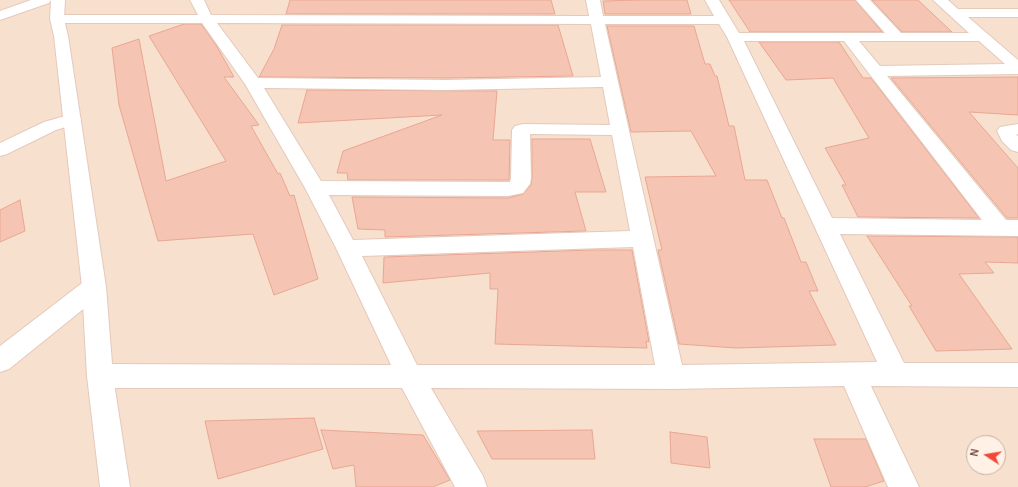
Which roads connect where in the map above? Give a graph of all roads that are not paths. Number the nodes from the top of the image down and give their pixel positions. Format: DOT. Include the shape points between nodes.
graph roads {
  1 [pos="44,0"];
  2 [pos="197,0"];
  3 [pos="592,0"];
  4 [pos="712,0"];
  5 [pos="863,0"];
  6 [pos="940,0"];
  7 [pos="58,10"];
  8 [pos="955,13"];
  9 [pos="1018,13"];
  10 [pos="0,16"];
  11 [pos="207,20"];
  12 [pos="723,20"];
  13 [pos="596,21"];
  14 [pos="734,37"];
  15 [pos="848,37"];
  16 [pos="897,37"];
  17 [pos="983,37"];
  18 [pos="1018,68"];
  19 [pos="875,71"];
  20 [pos="609,82"];
  21 [pos="253,83"];
  22 [pos="72,119"];
  23 [pos="1018,129"];
  24 [pos="619,130"];
  25 [pos="1018,146"];
  26 [pos="0,150"];
  27 [pos="315,188"];
  28 [pos="825,226"];
  29 [pos="1009,228"];
  30 [pos="642,239"];
  31 [pos="347,248"];
  32 [pos="94,287"];
  33 [pos="0,361"];
  34 [pos="852,374"];
  35 [pos="896,374"];
  36 [pos="1018,375"];
  37 [pos="100,376"];
  38 [pos="410,377"];
  39 [pos="671,377"];
  40 [pos="115,487"];
  41 [pos="472,487"];
  42 [pos="904,487"];
  1 -- 10 [label="street"];
  2 -- 11 [label="street"];
  3 -- 13 [label="street"];
  4 -- 12 [label="street"];
  5 -- 16 [label="street"];
  6 -- 8 [label="street"];
  7 -- 11 [label="street"];
  7 -- 22 [label="street"];
  8 -- 9 [label="street"];
  8 -- 17 [label="street"];
  11 -- 13 [label="street"];
  11 -- 21 [label="street"];
  12 -- 13 [label="street"];
  12 -- 14 [label="street"];
  13 -- 20 [label="street"];
  14 -- 15 [label="street"];
  14 -- 28 [label="street"];
  15 -- 16 [label="street"];
  15 -- 19 [label="street"];
  16 -- 17 [label="street"];
  17 -- 18 [label="street"];
  18 -- 19 [label="street"];
  19 -- 29 [label="street"];
  20 -- 21 [label="street" via="446,85"];
  20 -- 24 [label="street"];
  21 -- 27 [label="street"];
  22 -- 26 [label="street" via="43,128"];
  22 -- 32 [label="street"];
  23 -- 25 [label="street" via="1006,131"];
  24 -- 27 [label="street" via="521,130 521,178 516,188"];
  24 -- 30 [label="street"];
  27 -- 31 [label="street"];
  28 -- 29 [label="street"];
  28 -- 35 [label="street"];
  30 -- 31 [label="street"];
  30 -- 39 [label="street"];
  31 -- 38 [label="street"];
  32 -- 33 [label="street"];
  32 -- 37 [label="street"];
  34 -- 35 [label="street"];
  34 -- 39 [label="street"];
  34 -- 42 [label="street"];
  35 -- 36 [label="street"];
  37 -- 38 [label="street"];
  37 -- 40 [label="street"];
  38 -- 39 [label="street"];
  38 -- 41 [label="street"];
}
